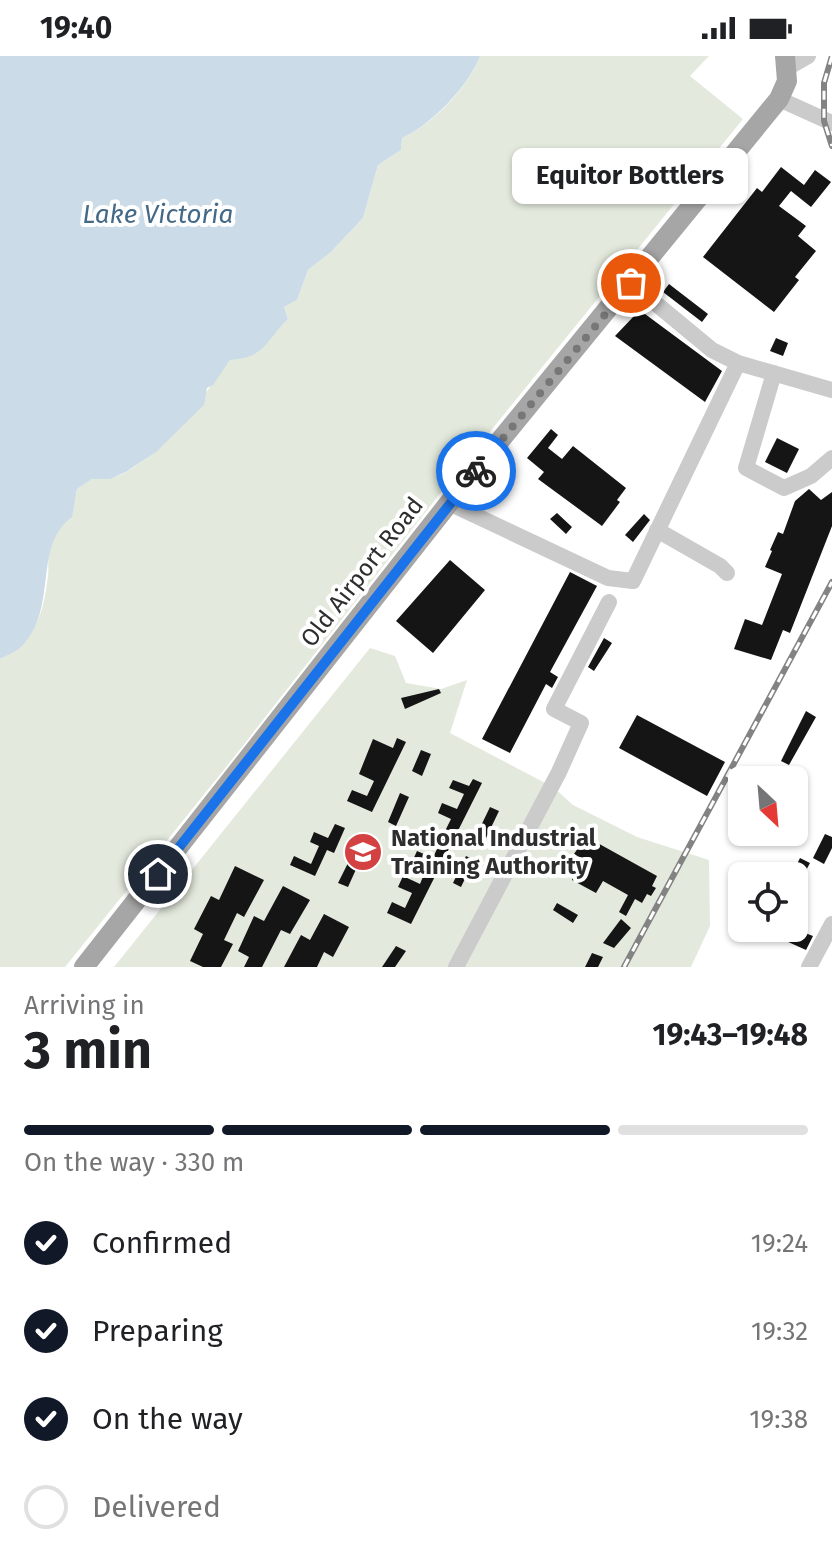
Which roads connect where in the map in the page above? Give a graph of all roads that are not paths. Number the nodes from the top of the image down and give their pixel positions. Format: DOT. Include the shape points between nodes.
graph roads {
  1 [pos="808,56"];
  2 [pos="786,62"];
  3 [pos="779,99"];
  4 [pos="832,123"];
  5 [pos="631,283"];
  6 [pos="738,363"];
  7 [pos="774,373"];
  8 [pos="832,390"];
  9 [pos="832,458"];
  10 [pos="449,503"];
  11 [pos="657,530"];
  12 [pos="727,573"];
  13 [pos="609,602"];
  14 [pos="832,924"];
  15 [pos="84,967"];
  16 [pos="456,967"];
  17 [pos="809,967"];
  1 -- 2 [label="street"];
  2 -- 3 [label="main road, Old Airport Road" via="787,81"];
  3 -- 4 [label="street"];
  3 -- 5 [label="main road, Old Airport Road"];
  5 -- 6 [label="street" via="712,350"];
  5 -- 10 [label="main road, Old Airport Road"];
  6 -- 7 [label="street"];
  6 -- 11 [label="street"];
  7 -- 8 [label="street"];
  7 -- 9 [label="street" via="746,468 784,488 811,476"];
  10 -- 11 [label="street" via="620,580 633,581"];
  10 -- 15 [label="main road, Old Airport Road"];
  11 -- 12 [label="street"];
  13 -- 16 [label="street" via="554,709 581,723"];
  14 -- 17 [label="street"];
}
